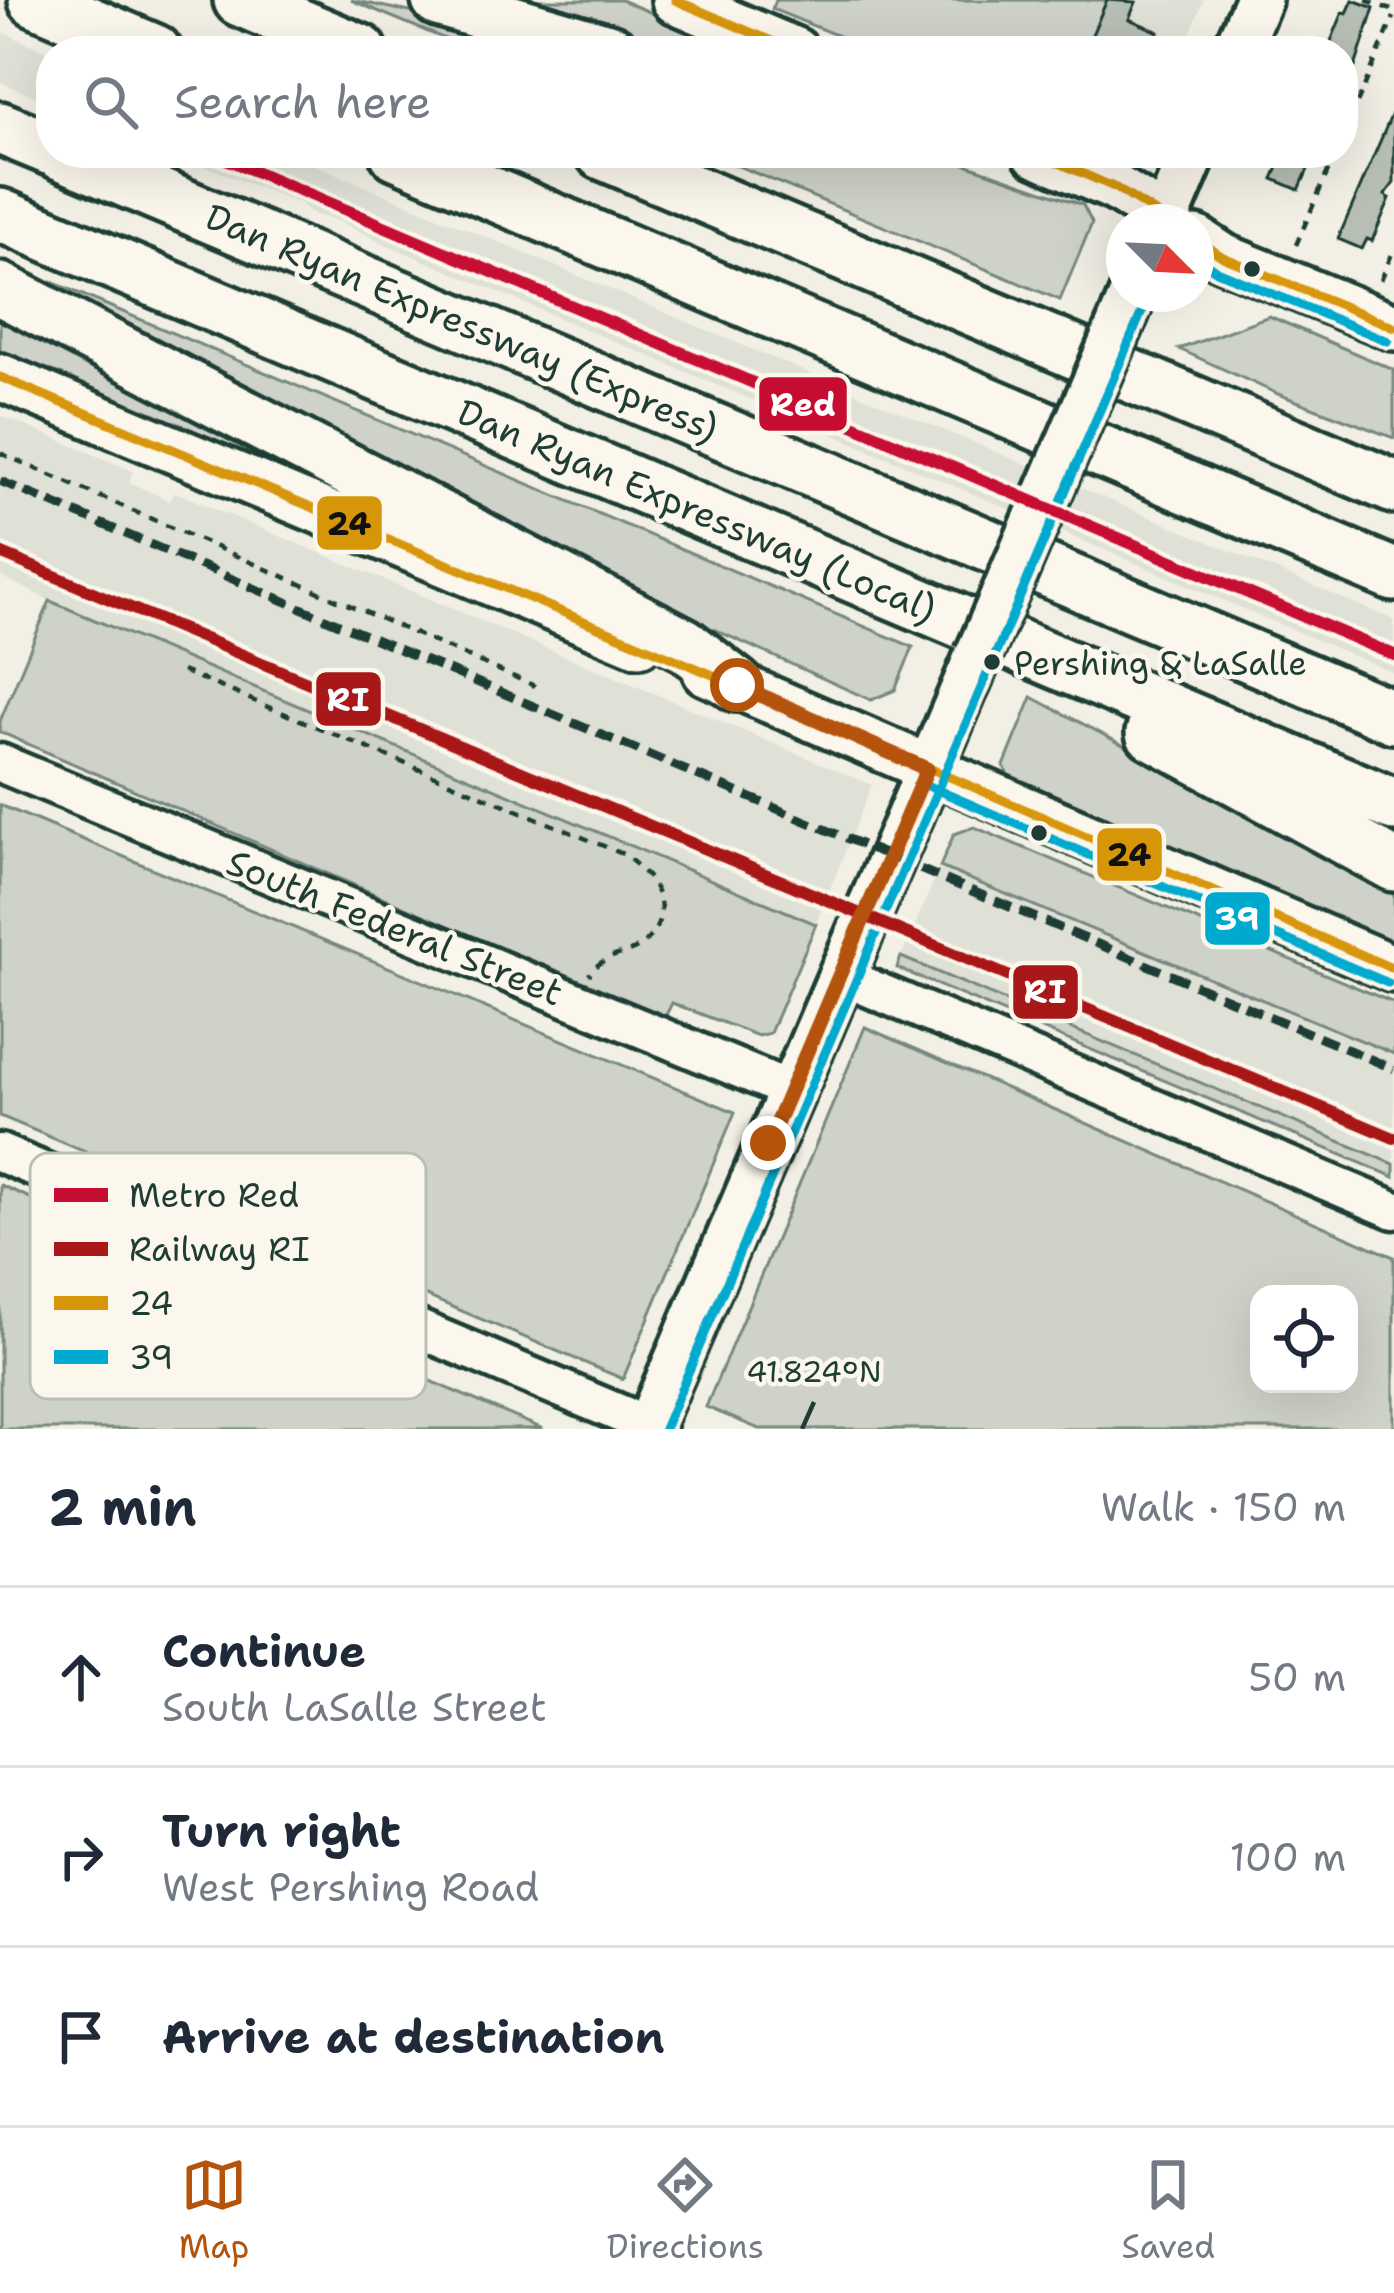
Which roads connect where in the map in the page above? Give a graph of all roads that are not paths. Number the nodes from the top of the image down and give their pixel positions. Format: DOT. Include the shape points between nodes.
graph roads {
  1 [pos="35,0"];
  2 [pos="240,0"];
  3 [pos="438,0"];
  4 [pos="675,0"];
  5 [pos="1258,0"];
  6 [pos="120,36"];
  7 [pos="325,36"];
  8 [pos="559,36"];
  9 [pos="760,36"];
  10 [pos="1242,36"];
  11 [pos="0,128"];
  12 [pos="36,143"];
  13 [pos="95,168"];
  14 [pos="431,168"];
  15 [pos="638,168"];
  16 [pos="1070,168"];
  17 [pos="1189,168"];
  18 [pos="1141,204"];
  19 [pos="1180,204"];
  20 [pos="0,215"];
  21 [pos="1214,251"];
  22 [pos="0,289"];
  23 [pos="1125,312"];
  24 [pos="1394,327"];
  25 [pos="0,377"];
  26 [pos="1394,487"];
  27 [pos="1394,575"];
  28 [pos="1066,666"];
  29 [pos="737,685"];
  30 [pos="1394,717"];
  31 [pos="0,763"];
  32 [pos="927,769"];
  33 [pos="1394,805"];
  34 [pos="1394,865"];
  35 [pos="1394,969"];
  36 [pos="839,975"];
  37 [pos="790,1090"];
  38 [pos="0,1154"];
  39 [pos="30,1167"];
  40 [pos="1394,1210"];
  41 [pos="426,1333"];
  42 [pos="651,1428"];
  1 -- 6 [label="highway"];
  2 -- 7 [label="highway"];
  3 -- 8 [label="highway"];
  4 -- 9 [label="main road"];
  5 -- 10 [label="main road"];
  11 -- 12 [label="highway"];
  13 -- 30 [label="highway, Dan Ryan Expressway (Express)"];
  14 -- 27 [label="highway"];
  15 -- 26 [label="highway"];
  16 -- 18 [label="main road"];
  17 -- 19 [label="main road"];
  20 -- 28 [label="highway, Dan Ryan Expressway (Local)"];
  21 -- 24 [label="main road"];
  22 -- 29 [label="highway" via="684,644"];
  23 -- 32 [label="main road, bridge"];
  25 -- 29 [label="main road"];
  28 -- 33 [label="highway, Dan Ryan Expressway (Local)"];
  28 -- 34 [label="highway" via="1161,740"];
  29 -- 32 [label="main road"];
  31 -- 37 [label="street, South Federal Street"];
  32 -- 35 [label="main road"];
  32 -- 36 [label="main road"];
  36 -- 37 [label="main road"];
  36 -- 40 [label="street"];
  37 -- 42 [label="main road"];
  38 -- 39 [label="street"];
  41 -- 42 [label="street"];
}
